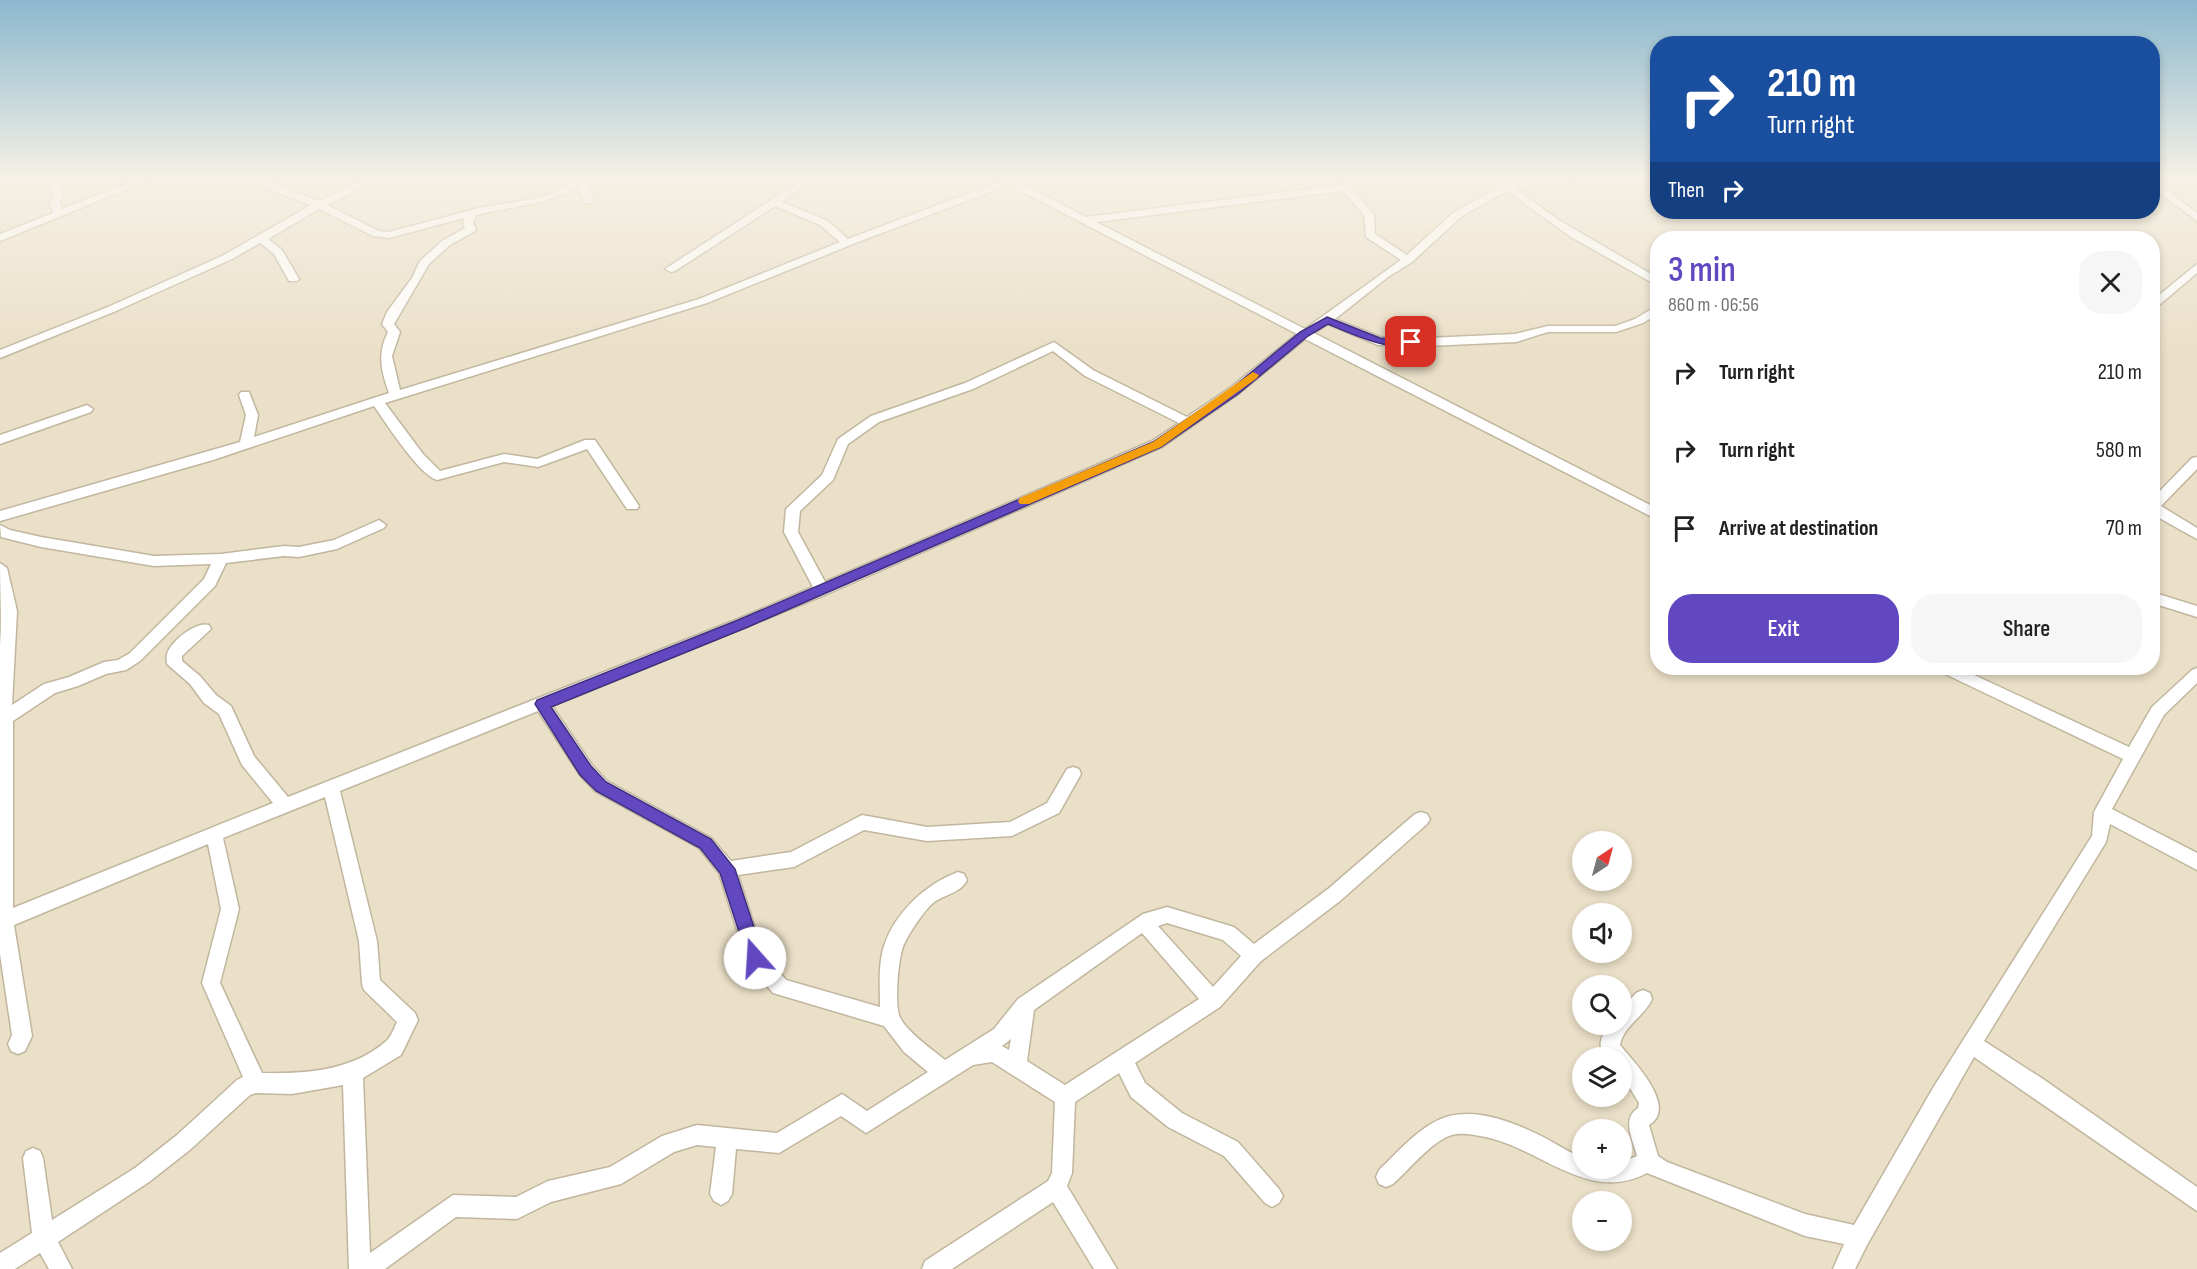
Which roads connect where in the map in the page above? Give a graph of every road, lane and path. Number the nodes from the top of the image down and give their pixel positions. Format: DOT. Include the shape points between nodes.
graph roads {
  1 [pos="455,238"];
  2 [pos="718,238"];
  3 [pos="842,238"];
  4 [pos="859,238"];
  5 [pos="1123,238"];
  6 [pos="1375,238"];
  7 [pos="1432,238"];
  8 [pos="1583,238"];
  9 [pos="261,239"];
  10 [pos="847,243"];
  11 [pos="1408,260"];
  12 [pos="2197,267"];
  13 [pos="670,269"];
  14 [pos="1650,277"];
  15 [pos="293,279"];
  16 [pos="2160,301"];
  17 [pos="1650,313"];
  18 [pos="1327,320"];
  19 [pos="1304,334"];
  20 [pos="0,354"];
  21 [pos="245,395"];
  22 [pos="396,396"];
  23 [pos="377,401"];
  24 [pos="87,409"];
  25 [pos="1189,423"];
  26 [pos="0,440"];
  27 [pos="246,444"];
  28 [pos="2197,461"];
  29 [pos="2160,500"];
  30 [pos="632,506"];
  31 [pos="1650,510"];
  32 [pos="2160,511"];
  33 [pos="0,516"];
  34 [pos="379,525"];
  35 [pos="0,530"];
  36 [pos="2197,534"];
  37 [pos="222,558"];
  38 [pos="0,568"];
  39 [pos="822,590"];
  40 [pos="2160,600"];
  41 [pos="2197,612"];
  42 [pos="204,629"];
  43 [pos="2197,674"];
  44 [pos="1961,675"];
  45 [pos="542,704"];
  46 [pos="5,718"];
  47 [pos="2132,756"];
  48 [pos="1073,774"];
  49 [pos="332,788"];
  50 [pos="285,806"];
  51 [pos="2102,812"];
  52 [pos="3,817"];
  53 [pos="1421,819"];
  54 [pos="214,834"];
  55 [pos="2197,862"];
  56 [pos="727,869"];
  57 [pos="958,880"];
  58 [pos="2,921"];
  59 [pos="1143,922"];
  60 [pos="1254,955"];
  61 [pos="1643,999"];
  62 [pos="1214,1001"];
  63 [pos="1025,1005"];
  64 [pos="1632,1011"];
  65 [pos="890,1019"];
  66 [pos="18,1044"];
  67 [pos="1971,1044"];
  68 [pos="1123,1059"];
  69 [pos="953,1067"];
  70 [pos="1016,1068"];
  71 [pos="353,1073"];
  72 [pos="1632,1074"];
  73 [pos="256,1083"];
  74 [pos="1065,1097"];
  75 [pos="727,1137"];
  76 [pos="33,1158"];
  77 [pos="1649,1162"];
  78 [pos="1572,1163"];
  79 [pos="1632,1169"];
  80 [pos="1386,1177"];
  81 [pos="1056,1188"];
  82 [pos="721,1194"];
  83 [pos="1272,1196"];
  84 [pos="2197,1200"];
  85 [pos="1859,1236"];
  86 [pos="43,1237"];
  87 [pos="0,1266"];
  88 [pos="61,1269"];
  89 [pos="360,1269"];
  90 [pos="367,1269"];
  91 [pos="933,1269"];
  92 [pos="1106,1269"];
  93 [pos="1844,1269"];
  1 -- 22 [label="street" via="428,258 388,324 394,332 384,362"];
  2 -- 13 [label="street"];
  3 -- 10 [label="street"];
  4 -- 10 [label="street"];
  5 -- 19 [label="street"];
  6 -- 11 [label="street"];
  7 -- 11 [label="street"];
  8 -- 14 [label="street"];
  9 -- 15 [label="street" via="278,252"];
  9 -- 20 [label="street" via="112,309"];
  10 -- 22 [label="street" via="703,301"];
  11 -- 18 [label="street"];
  12 -- 16 [label="street"];
  17 -- 18 [label="street" via="1616,329 1548,329 1516,338 1428,342 1378,341"];
  18 -- 19 [label="street"];
  19 -- 25 [label="street"];
  19 -- 31 [label="street"];
  21 -- 27 [label="street" via="252,415"];
  22 -- 23 [label="street"];
  23 -- 27 [label="street"];
  23 -- 30 [label="street" via="418,458 437,476 504,458 538,463 590,443"];
  24 -- 26 [label="street"];
  25 -- 39 [label="street" via="1157,444"];
  25 -- 39 [label="street" via="1089,373 1054,346 969,387 875,419 843,442 828,477 793,509 791,532"];
  27 -- 33 [label="street"];
  28 -- 29 [label="street"];
  32 -- 36 [label="street"];
  34 -- 37 [label="street" via="337,544 299,552"];
  35 -- 37 [label="street" via="41,542 154,561"];
  37 -- 46 [label="street" via="210,582 135,657 122,666 104,668 50,688"];
  38 -- 46 [label="street" via="10,611"];
  39 -- 45 [label="street"];
  40 -- 41 [label="street"];
  42 -- 50 [label="street" via="181,645 174,655 175,663 225,710 248,760"];
  43 -- 47 [label="street" via="2158,711"];
  44 -- 47 [label="street"];
  45 -- 49 [label="street"];
  45 -- 56 [label="street" via="601,786 705,843"];
  46 -- 52 [label="street"];
  47 -- 51 [label="street"];
  48 -- 56 [label="street" via="1053,807 1012,830 927,834 862,822 794,859"];
  49 -- 50 [label="street"];
  49 -- 71 [label="street" via="368,941 370,984 408,1020 394,1048"];
  50 -- 54 [label="street"];
  51 -- 55 [label="street"];
  51 -- 67 [label="street" via="2100,837"];
  52 -- 58 [label="street"];
  53 -- 60 [label="street" via="1334,895"];
  54 -- 58 [label="street"];
  54 -- 73 [label="street" via="230,909 211,983"];
  56 -- 65 [label="street" via="755,958 780,987"];
  57 -- 65 [label="street" via="926,898 893,946"];
  58 -- 66 [label="street" via="22,1036"];
  59 -- 60 [label="street" via="1167,915 1188,921 1228,933"];
  59 -- 62 [label="street"];
  59 -- 63 [label="street"];
  60 -- 62 [label="street"];
  61 -- 64 [label="street"];
  62 -- 68 [label="street"];
  63 -- 69 [label="street" via="1001,1036"];
  63 -- 70 [label="street"];
  65 -- 69 [label="street" via="911,1045"];
  67 -- 84 [label="street"];
  67 -- 85 [label="street"];
  68 -- 74 [label="street"];
  68 -- 83 [label="street" via="1138,1090 1175,1120 1231,1149"];
  69 -- 70 [label="street" via="980,1053 994,1052"];
  69 -- 75 [label="street" via="866,1122 842,1104 779,1143"];
  70 -- 74 [label="street"];
  71 -- 73 [label="street" via="292,1084"];
  71 -- 89 [label="street"];
  72 -- 77 [label="street" via="1649,1101 1648,1114 1638,1120"];
  73 -- 86 [label="street" via="236,1094 142,1175"];
  74 -- 81 [label="street" via="1062,1173"];
  75 -- 82 [label="street"];
  75 -- 90 [label="street" via="697,1136 669,1143 614,1177 548,1192 517,1208 453,1206"];
  76 -- 86 [label="street"];
  77 -- 79 [label="street"];
  77 -- 85 [label="street" via="1795,1221"];
  78 -- 80 [label="street" via="1526,1139 1490,1127 1459,1124 1443,1128"];
  81 -- 91 [label="street"];
  81 -- 92 [label="street"];
  85 -- 93 [label="street"];
  86 -- 87 [label="street"];
  86 -- 88 [label="street"];
}
